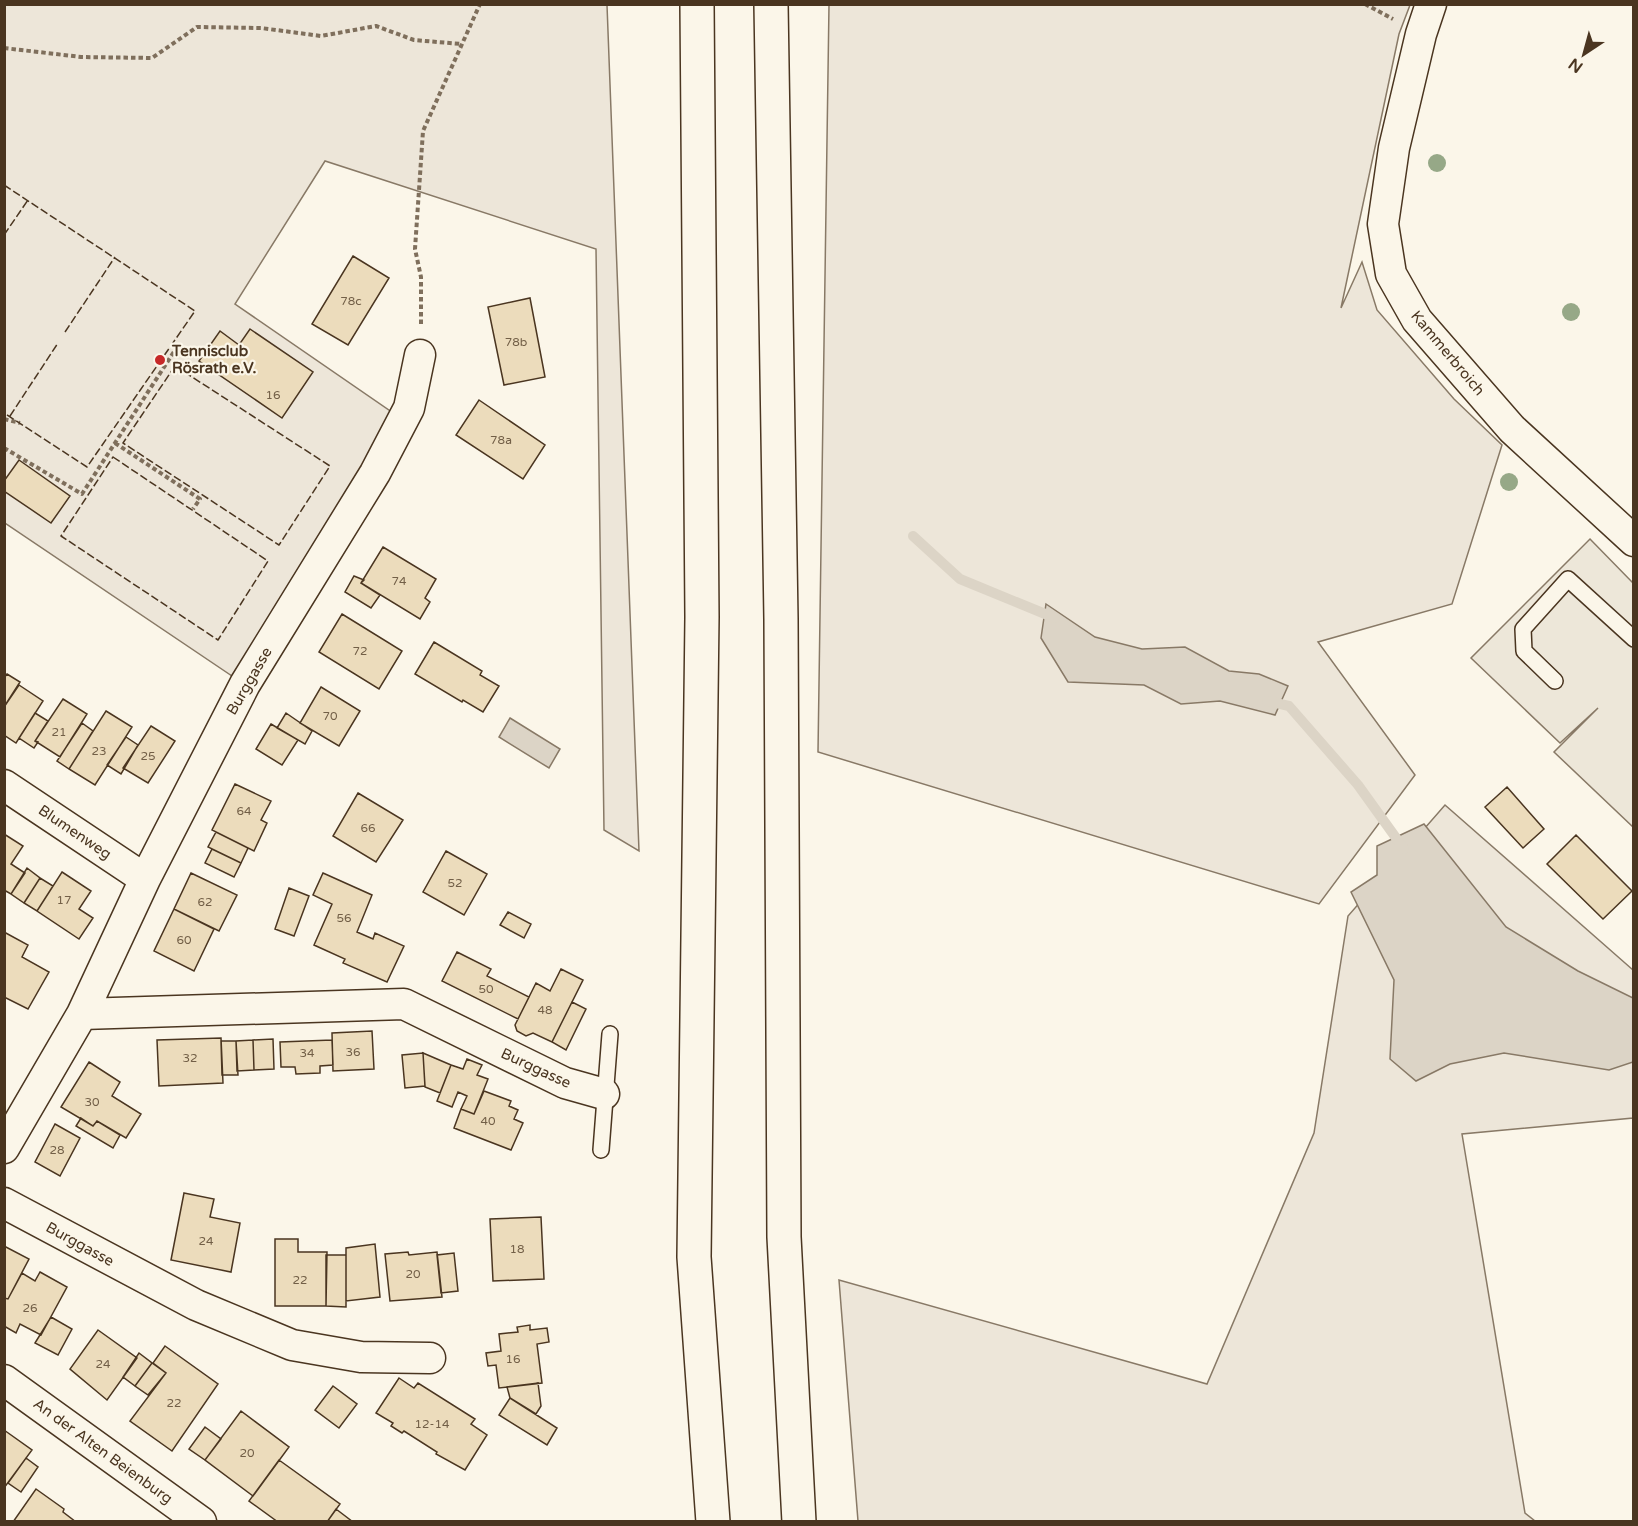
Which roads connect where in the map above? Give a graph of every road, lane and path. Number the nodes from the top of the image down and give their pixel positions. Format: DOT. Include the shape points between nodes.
graph roads {
  1 [pos="480,4"];
  2 [pos="697,4"];
  3 [pos="771,4"];
  4 [pos="1431,4"];
  5 [pos="461,44"];
  6 [pos="4,48"];
  7 [pos="179,344"];
  8 [pos="420,355"];
  9 [pos="4,419"];
  10 [pos="20,423"];
  11 [pos="115,443"];
  12 [pos="4,448"];
  13 [pos="194,509"];
  14 [pos="1634,541"];
  15 [pos="1634,639"];
  16 [pos="1555,681"];
  17 [pos="4,785"];
  18 [pos="145,879"];
  19 [pos="82,1014"];
  20 [pos="609,1034"];
  21 [pos="603,1094"];
  22 [pos="4,1148"];
  23 [pos="601,1150"];
  24 [pos="4,1203"];
  25 [pos="430,1358"];
  26 [pos="4,1380"];
  27 [pos="201,1521"];
  28 [pos="713,1521"];
  29 [pos="799,1521"];
  1 -- 5 [label="path"];
  2 -- 28 [label="highway" via="702,616 694,1257"];
  3 -- 29 [label="highway" via="781,631 784,1237"];
  4 -- 14 [label="street, Kammerbroich" via="1394,148 1383,224 1390,274 1417,320 1512,429"];
  5 -- 6 [label="path" via="414,40 376,26 321,36 261,28 197,27 152,58 81,57"];
  5 -- 8 [label="path" via="423,131 415,249 421,277"];
  7 -- 11 [label="path"];
  8 -- 18 [label="street, Burggasse" via="404,418 375,473 245,684"];
  9 -- 10 [label="path"];
  11 -- 12 [label="path" via="82,494"];
  11 -- 13 [label="path" via="200,499"];
  15 -- 16 [label="lane" via="1568,579 1523,629 1524,651"];
  17 -- 18 [label="street, Blumenweg"];
  18 -- 19 [label="street, Burggasse"];
  19 -- 21 [label="street, Burggasse" via="404,1004 564,1083"];
  19 -- 22 [label="street, Burggasse"];
  20 -- 21 [label="lane"];
  21 -- 23 [label="lane"];
  24 -- 25 [label="street, Burggasse" via="196,1305 292,1345 361,1357"];
  26 -- 27 [label="street, An der Alten Beienburg"];
}
